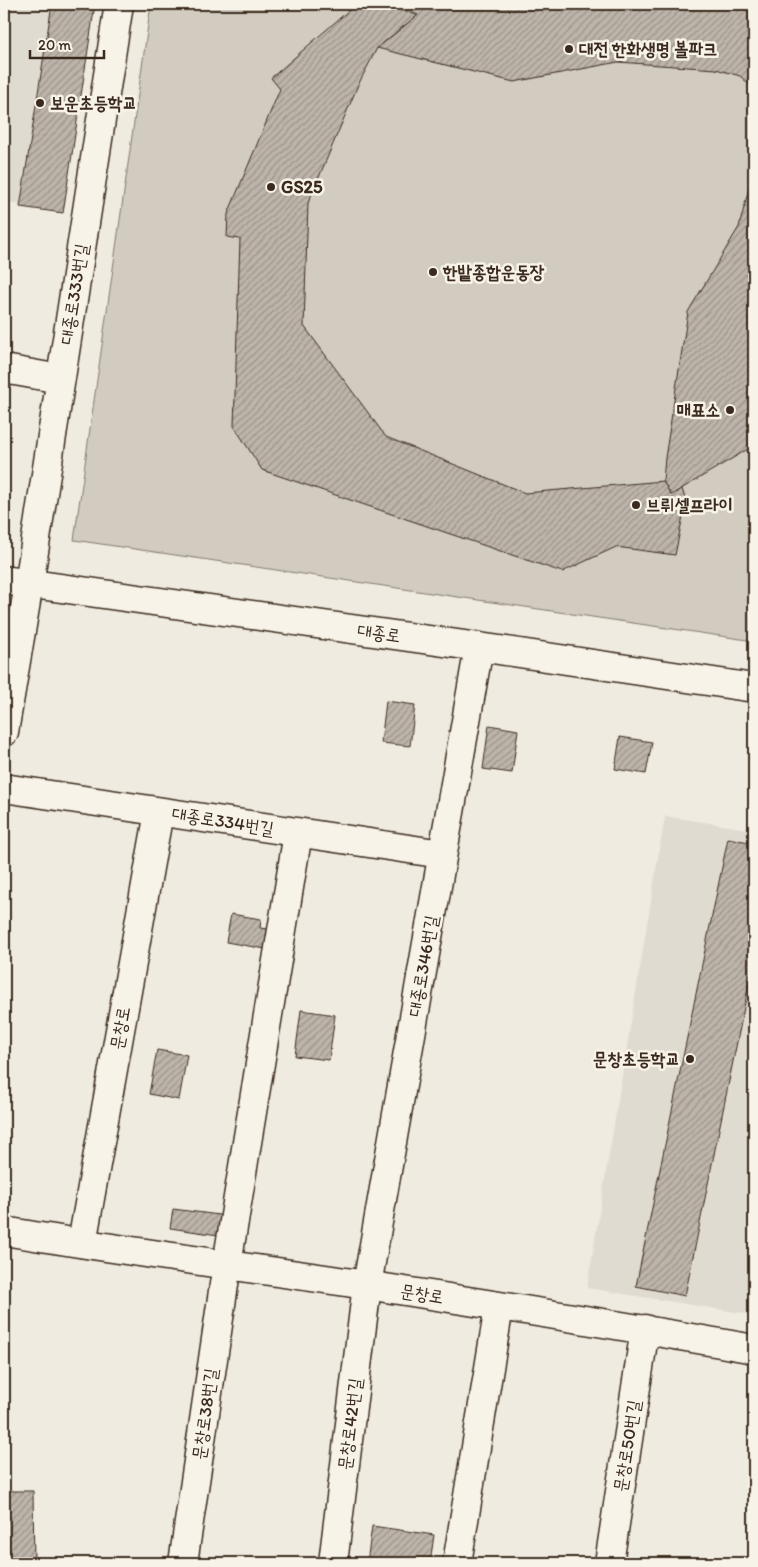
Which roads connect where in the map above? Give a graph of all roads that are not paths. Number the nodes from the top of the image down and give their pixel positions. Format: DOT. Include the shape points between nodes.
graph roads {
  1 [pos="119,4"];
  2 [pos="4,369"];
  3 [pos="60,379"];
  4 [pos="16,582"];
  5 [pos="479,647"];
  6 [pos="754,688"];
  7 [pos="4,732"];
  8 [pos="4,788"];
  9 [pos="159,812"];
  10 [pos="298,833"];
  11 [pos="442,854"];
  12 [pos="4,1230"];
  13 [pos="82,1244"];
  14 [pos="227,1264"];
  15 [pos="367,1285"];
  16 [pos="499,1307"];
  17 [pos="645,1329"];
  18 [pos="754,1349"];
  19 [pos="183,1563"];
  20 [pos="333,1563"];
  21 [pos="456,1563"];
  22 [pos="609,1563"];
  1 -- 3 [label="street, 대종로333번길"];
  2 -- 3 [label="street"];
  3 -- 4 [label="street, 대종로333번길"];
  4 -- 5 [label="street, 대종로"];
  4 -- 7 [label="street"];
  5 -- 6 [label="street, 대종로"];
  5 -- 11 [label="street, 대종로346번길"];
  8 -- 9 [label="street, 대종로334번길"];
  9 -- 10 [label="street, 대종로334번길"];
  9 -- 13 [label="street, 문창로"];
  10 -- 11 [label="street, 대종로334번길"];
  10 -- 14 [label="street"];
  11 -- 15 [label="street, 대종로346번길"];
  12 -- 13 [label="street, 문창로"];
  13 -- 14 [label="street, 문창로"];
  14 -- 15 [label="street, 문창로"];
  14 -- 19 [label="street, 문창로38번길"];
  15 -- 16 [label="street, 문창로"];
  15 -- 20 [label="street, 문창로42번길"];
  16 -- 17 [label="street, 문창로"];
  16 -- 21 [label="street"];
  17 -- 18 [label="street, 문창로"];
  17 -- 22 [label="street, 문창로50번길"];
}
